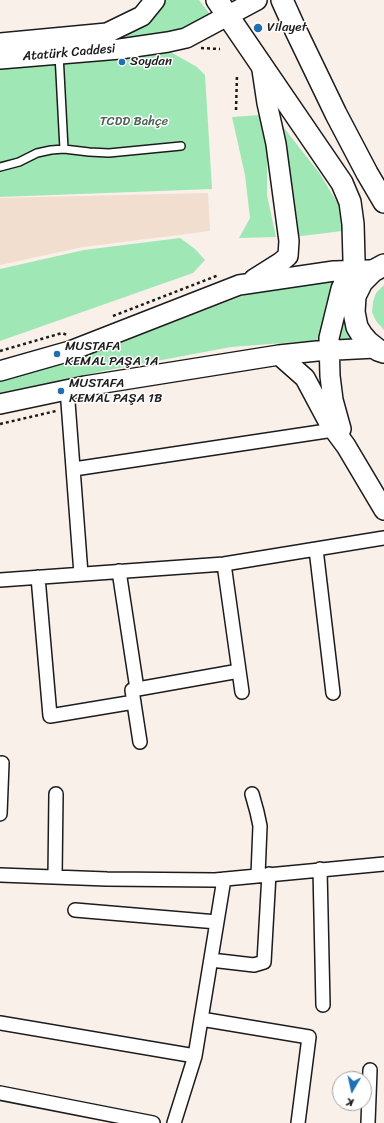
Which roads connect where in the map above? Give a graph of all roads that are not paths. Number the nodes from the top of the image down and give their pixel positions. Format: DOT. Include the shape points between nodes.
graph roads {
  1 [pos="155,0"];
  2 [pos="257,0"];
  3 [pos="282,0"];
  4 [pos="222,7"];
  5 [pos="0,42"];
  6 [pos="59,54"];
  7 [pos="0,59"];
  8 [pos="260,63"];
  9 [pos="181,146"];
  10 [pos="64,149"];
  11 [pos="0,167"];
  12 [pos="384,202"];
  13 [pos="371,268"];
  14 [pos="246,284"];
  15 [pos="330,350"];
  16 [pos="380,350"];
  17 [pos="279,355"];
  18 [pos="0,371"];
  19 [pos="73,388"];
  20 [pos="0,404"];
  21 [pos="340,435"];
  22 [pos="74,469"];
  23 [pos="384,510"];
  24 [pos="384,538"];
  25 [pos="316,549"];
  26 [pos="224,564"];
  27 [pos="119,571"];
  28 [pos="81,574"];
  29 [pos="38,577"];
  30 [pos="0,580"];
  31 [pos="239,671"];
  32 [pos="242,692"];
  33 [pos="333,693"];
  34 [pos="135,695"];
  35 [pos="140,742"];
  36 [pos="2,763"];
  37 [pos="56,794"];
  38 [pos="252,794"];
  39 [pos="0,814"];
  40 [pos="384,864"];
  41 [pos="320,869"];
  42 [pos="0,875"];
  43 [pos="264,875"];
  44 [pos="55,877"];
  45 [pos="224,879"];
  46 [pos="75,910"];
  47 [pos="217,922"];
  48 [pos="211,960"];
  49 [pos="323,1005"];
  50 [pos="201,1019"];
  51 [pos="0,1022"];
  52 [pos="195,1056"];
  53 [pos="370,1070"];
  54 [pos="0,1093"];
  55 [pos="153,1123"];
  56 [pos="174,1123"];
  57 [pos="298,1123"];
  58 [pos="368,1123"];
  1 -- 5 [label="main road, Atatürk Caddesi" via="142,16 107,33"];
  2 -- 4 [label="main road, Atatürk Caddesi"];
  3 -- 12 [label="main road" via="336,114"];
  4 -- 6 [label="main road, Atatürk Caddesi" via="186,38 120,49"];
  4 -- 8 [label="main road"];
  6 -- 7 [label="main road, Atatürk Caddesi"];
  6 -- 10 [label="lane"];
  8 -- 13 [label="main road" via="342,183 350,202 353,224"];
  8 -- 14 [label="main road" via="276,144 289,241 288,256"];
  9 -- 10 [label="lane" via="109,153"];
  10 -- 11 [label="lane" via="38,153"];
  13 -- 14 [label="main road"];
  13 -- 15 [label="main road" via="345,280 329,338"];
  13 -- 16 [label="main road" via="355,296 354,312 357,327 365,338"];
  14 -- 18 [label="main road" via="70,344"];
  15 -- 16 [label="main road"];
  15 -- 17 [label="main road"];
  15 -- 21 [label="main road" via="332,400"];
  17 -- 19 [label="main road"];
  17 -- 21 [label="main road" via="305,378 329,423"];
  19 -- 20 [label="main road"];
  19 -- 22 [label="street" via="69,408"];
  21 -- 22 [label="street"];
  21 -- 23 [label="main road"];
  22 -- 28 [label="street"];
  24 -- 25 [label="street"];
  25 -- 26 [label="street"];
  25 -- 33 [label="street"];
  26 -- 27 [label="street"];
  26 -- 31 [label="street"];
  27 -- 28 [label="street"];
  27 -- 34 [label="street"];
  28 -- 29 [label="street"];
  29 -- 30 [label="street"];
  29 -- 34 [label="street" via="50,716"];
  31 -- 32 [label="street"];
  31 -- 34 [label="street"];
  34 -- 35 [label="street"];
  36 -- 39 [label="street"];
  37 -- 44 [label="street"];
  38 -- 43 [label="street" via="260,826"];
  40 -- 41 [label="street"];
  41 -- 43 [label="street"];
  41 -- 49 [label="street"];
  42 -- 44 [label="street"];
  43 -- 45 [label="street"];
  43 -- 48 [label="street" via="264,962 254,965"];
  44 -- 45 [label="street"];
  45 -- 47 [label="street"];
  46 -- 47 [label="street"];
  47 -- 48 [label="street"];
  48 -- 50 [label="street"];
  50 -- 52 [label="street"];
  50 -- 57 [label="street" via="309,1036"];
  51 -- 52 [label="street"];
  52 -- 56 [label="street"];
  53 -- 58 [label="street"];
  54 -- 55 [label="street"];
}
